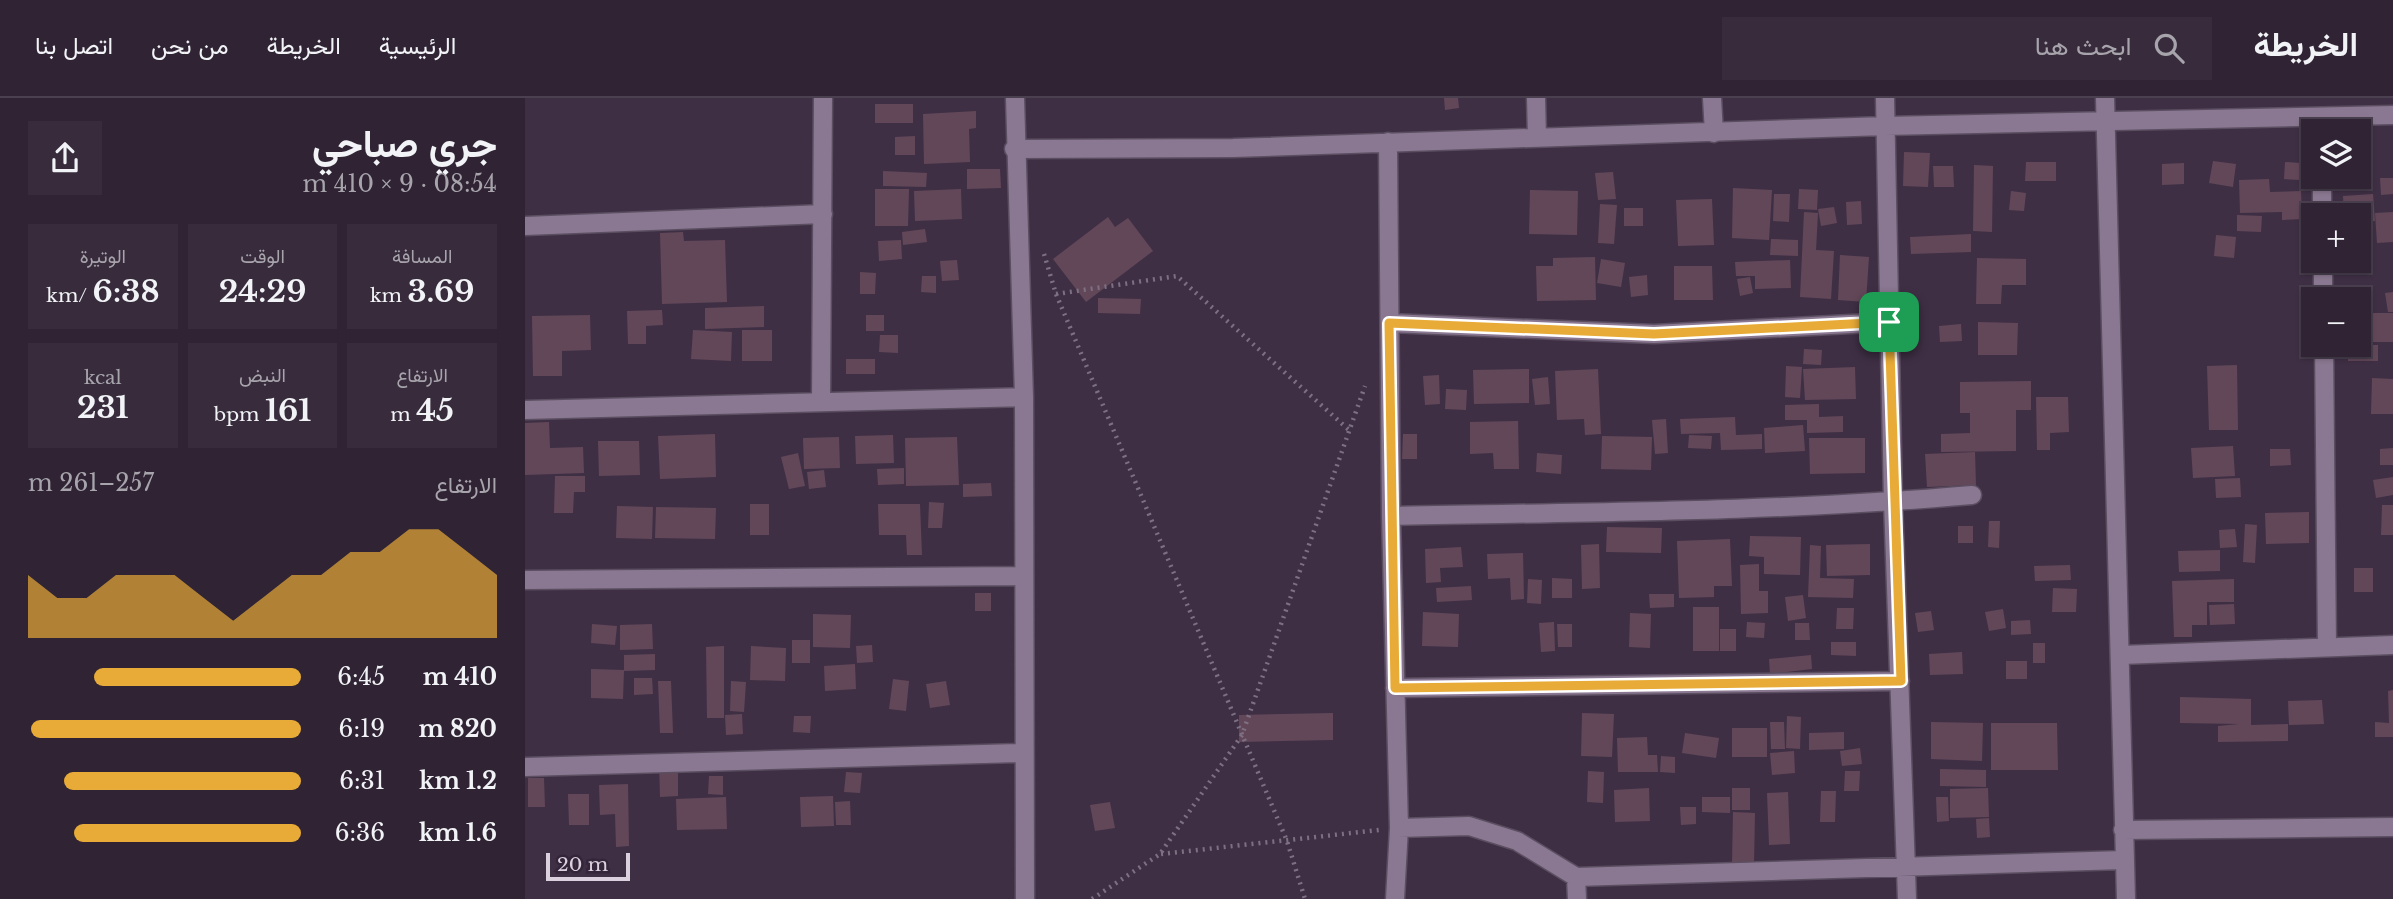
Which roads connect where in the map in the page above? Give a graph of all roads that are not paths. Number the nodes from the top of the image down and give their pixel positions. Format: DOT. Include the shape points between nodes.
graph roads {
  1 [pos="823,98"];
  2 [pos="1015,98"];
  3 [pos="1536,98"];
  4 [pos="1712,98"];
  5 [pos="1885,98"];
  6 [pos="2105,98"];
  7 [pos="2393,115"];
  8 [pos="2361,119"];
  9 [pos="2105,120"];
  10 [pos="2301,124"];
  11 [pos="1885,126"];
  12 [pos="1714,133"];
  13 [pos="1537,137"];
  14 [pos="1388,142"];
  15 [pos="1014,149"];
  16 [pos="823,214"];
  17 [pos="525,226"];
  18 [pos="1889,322"];
  19 [pos="1389,323"];
  20 [pos="2324,357"];
  21 [pos="1024,397"];
  22 [pos="821,402"];
  23 [pos="525,410"];
  24 [pos="1972,495"];
  25 [pos="1893,502"];
  26 [pos="1391,516"];
  27 [pos="1022,576"];
  28 [pos="525,580"];
  29 [pos="2393,645"];
  30 [pos="2327,646"];
  31 [pos="2121,655"];
  32 [pos="1901,681"];
  33 [pos="1395,688"];
  34 [pos="1022,753"];
  35 [pos="525,767"];
  36 [pos="2393,827"];
  37 [pos="1399,828"];
  38 [pos="2123,830"];
  39 [pos="2124,860"];
  40 [pos="1906,869"];
  41 [pos="1576,877"];
  42 [pos="1025,899"];
  43 [pos="1395,899"];
  44 [pos="1577,899"];
  45 [pos="1907,899"];
  46 [pos="2126,899"];
  1 -- 16 [label="street"];
  2 -- 15 [label="street"];
  3 -- 13 [label="street"];
  4 -- 12 [label="street"];
  5 -- 11 [label="street"];
  6 -- 9 [label="street"];
  7 -- 8 [label="street"];
  9 -- 10 [label="street"];
  9 -- 11 [label="street"];
  9 -- 31 [label="street"];
  11 -- 12 [label="street"];
  11 -- 18 [label="street"];
  12 -- 13 [label="street"];
  13 -- 14 [label="street"];
  14 -- 15 [label="street"];
  14 -- 19 [label="street"];
  15 -- 21 [label="street"];
  16 -- 17 [label="street"];
  16 -- 22 [label="street"];
  18 -- 19 [label="street" via="1654,334"];
  18 -- 25 [label="street"];
  19 -- 26 [label="street"];
  20 -- 30 [label="street"];
  21 -- 22 [label="street"];
  21 -- 27 [label="street"];
  22 -- 23 [label="street"];
  24 -- 25 [label="street"];
  25 -- 26 [label="street"];
  25 -- 32 [label="street"];
  26 -- 33 [label="street"];
  27 -- 28 [label="street"];
  27 -- 34 [label="street"];
  29 -- 30 [label="street"];
  30 -- 31 [label="street"];
  31 -- 38 [label="street"];
  32 -- 33 [label="street"];
  32 -- 40 [label="street"];
  33 -- 37 [label="street"];
  34 -- 35 [label="street"];
  34 -- 42 [label="street"];
  36 -- 38 [label="street"];
  37 -- 41 [label="street" via="1469,826 1517,841"];
  37 -- 43 [label="street"];
  38 -- 39 [label="street"];
  39 -- 40 [label="street"];
  39 -- 46 [label="street"];
  40 -- 41 [label="street"];
  40 -- 45 [label="street"];
  41 -- 44 [label="street"];
}
